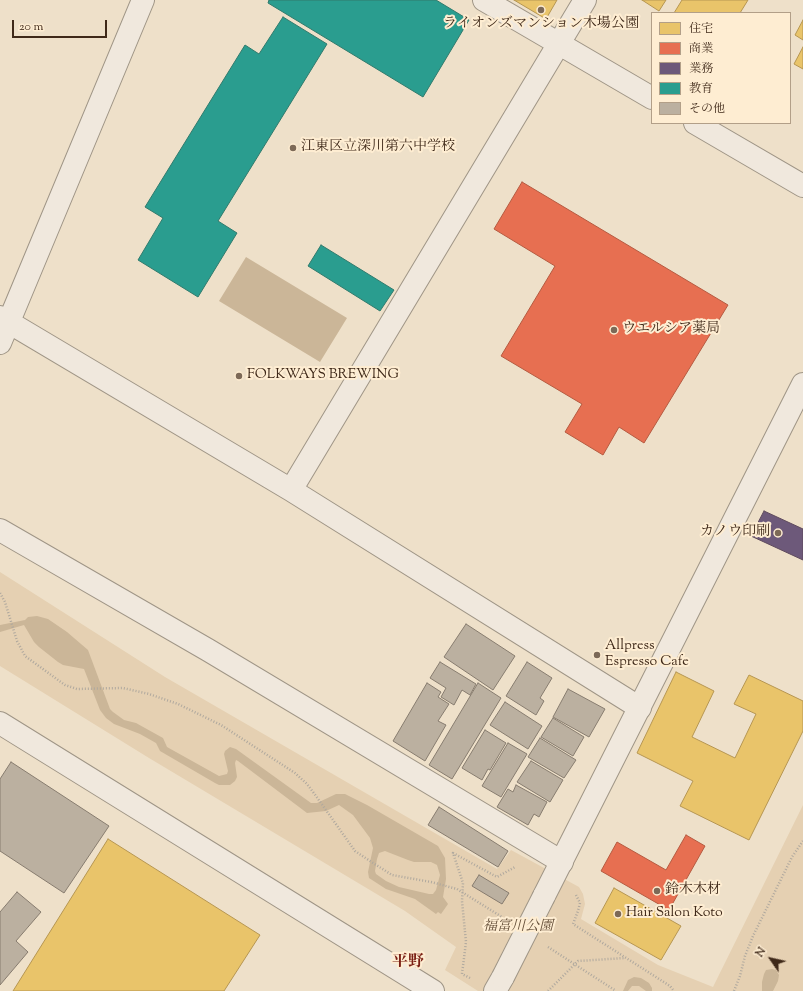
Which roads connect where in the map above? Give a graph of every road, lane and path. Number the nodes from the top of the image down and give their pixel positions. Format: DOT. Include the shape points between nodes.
graph roads {
  1 [pos="143,0"];
  2 [pos="484,0"];
  3 [pos="585,0"];
  4 [pos="558,43"];
  5 [pos="651,97"];
  6 [pos="697,124"];
  7 [pos="803,186"];
  8 [pos="4,319"];
  9 [pos="0,343"];
  10 [pos="803,384"];
  11 [pos="291,490"];
  12 [pos="0,530"];
  13 [pos="0,593"];
  14 [pos="640,708"];
  15 [pos="0,723"];
  16 [pos="803,841"];
  17 [pos="562,862"];
  18 [pos="518,866"];
  19 [pos="572,891"];
  20 [pos="462,892"];
  21 [pos="506,920"];
  22 [pos="545,945"];
  23 [pos="626,958"];
  24 [pos="574,964"];
  25 [pos="474,980"];
  26 [pos="499,984"];
  27 [pos="433,991"];
  28 [pos="548,991"];
  29 [pos="616,991"];
  30 [pos="674,991"];
  31 [pos="734,991"];
  1 -- 8 [label="street"];
  2 -- 4 [label="street"];
  3 -- 4 [label="street"];
  4 -- 5 [label="street"];
  4 -- 11 [label="street"];
  6 -- 7 [label="street"];
  8 -- 9 [label="street"];
  8 -- 11 [label="street"];
  10 -- 14 [label="street"];
  11 -- 14 [label="street"];
  12 -- 17 [label="street" via="215,654"];
  13 -- 20 [label="path" via="25,656 65,685 77,689 123,688 149,694 178,704 221,725 307,784 355,851 375,865 392,875"];
  14 -- 17 [label="street"];
  15 -- 27 [label="street"];
  16 -- 31 [label="path" via="753,936"];
  17 -- 26 [label="street, bridge"];
  18 -- 20 [label="path" via="497,877 453,853 463,883"];
  19 -- 23 [label="path" via="580,903 573,924"];
  20 -- 21 [label="path"];
  20 -- 25 [label="path" via="466,942 462,974"];
  22 -- 24 [label="path"];
  23 -- 24 [label="path" via="578,961"];
  23 -- 30 [label="path"];
  24 -- 28 [label="path"];
  24 -- 29 [label="path"];
}
